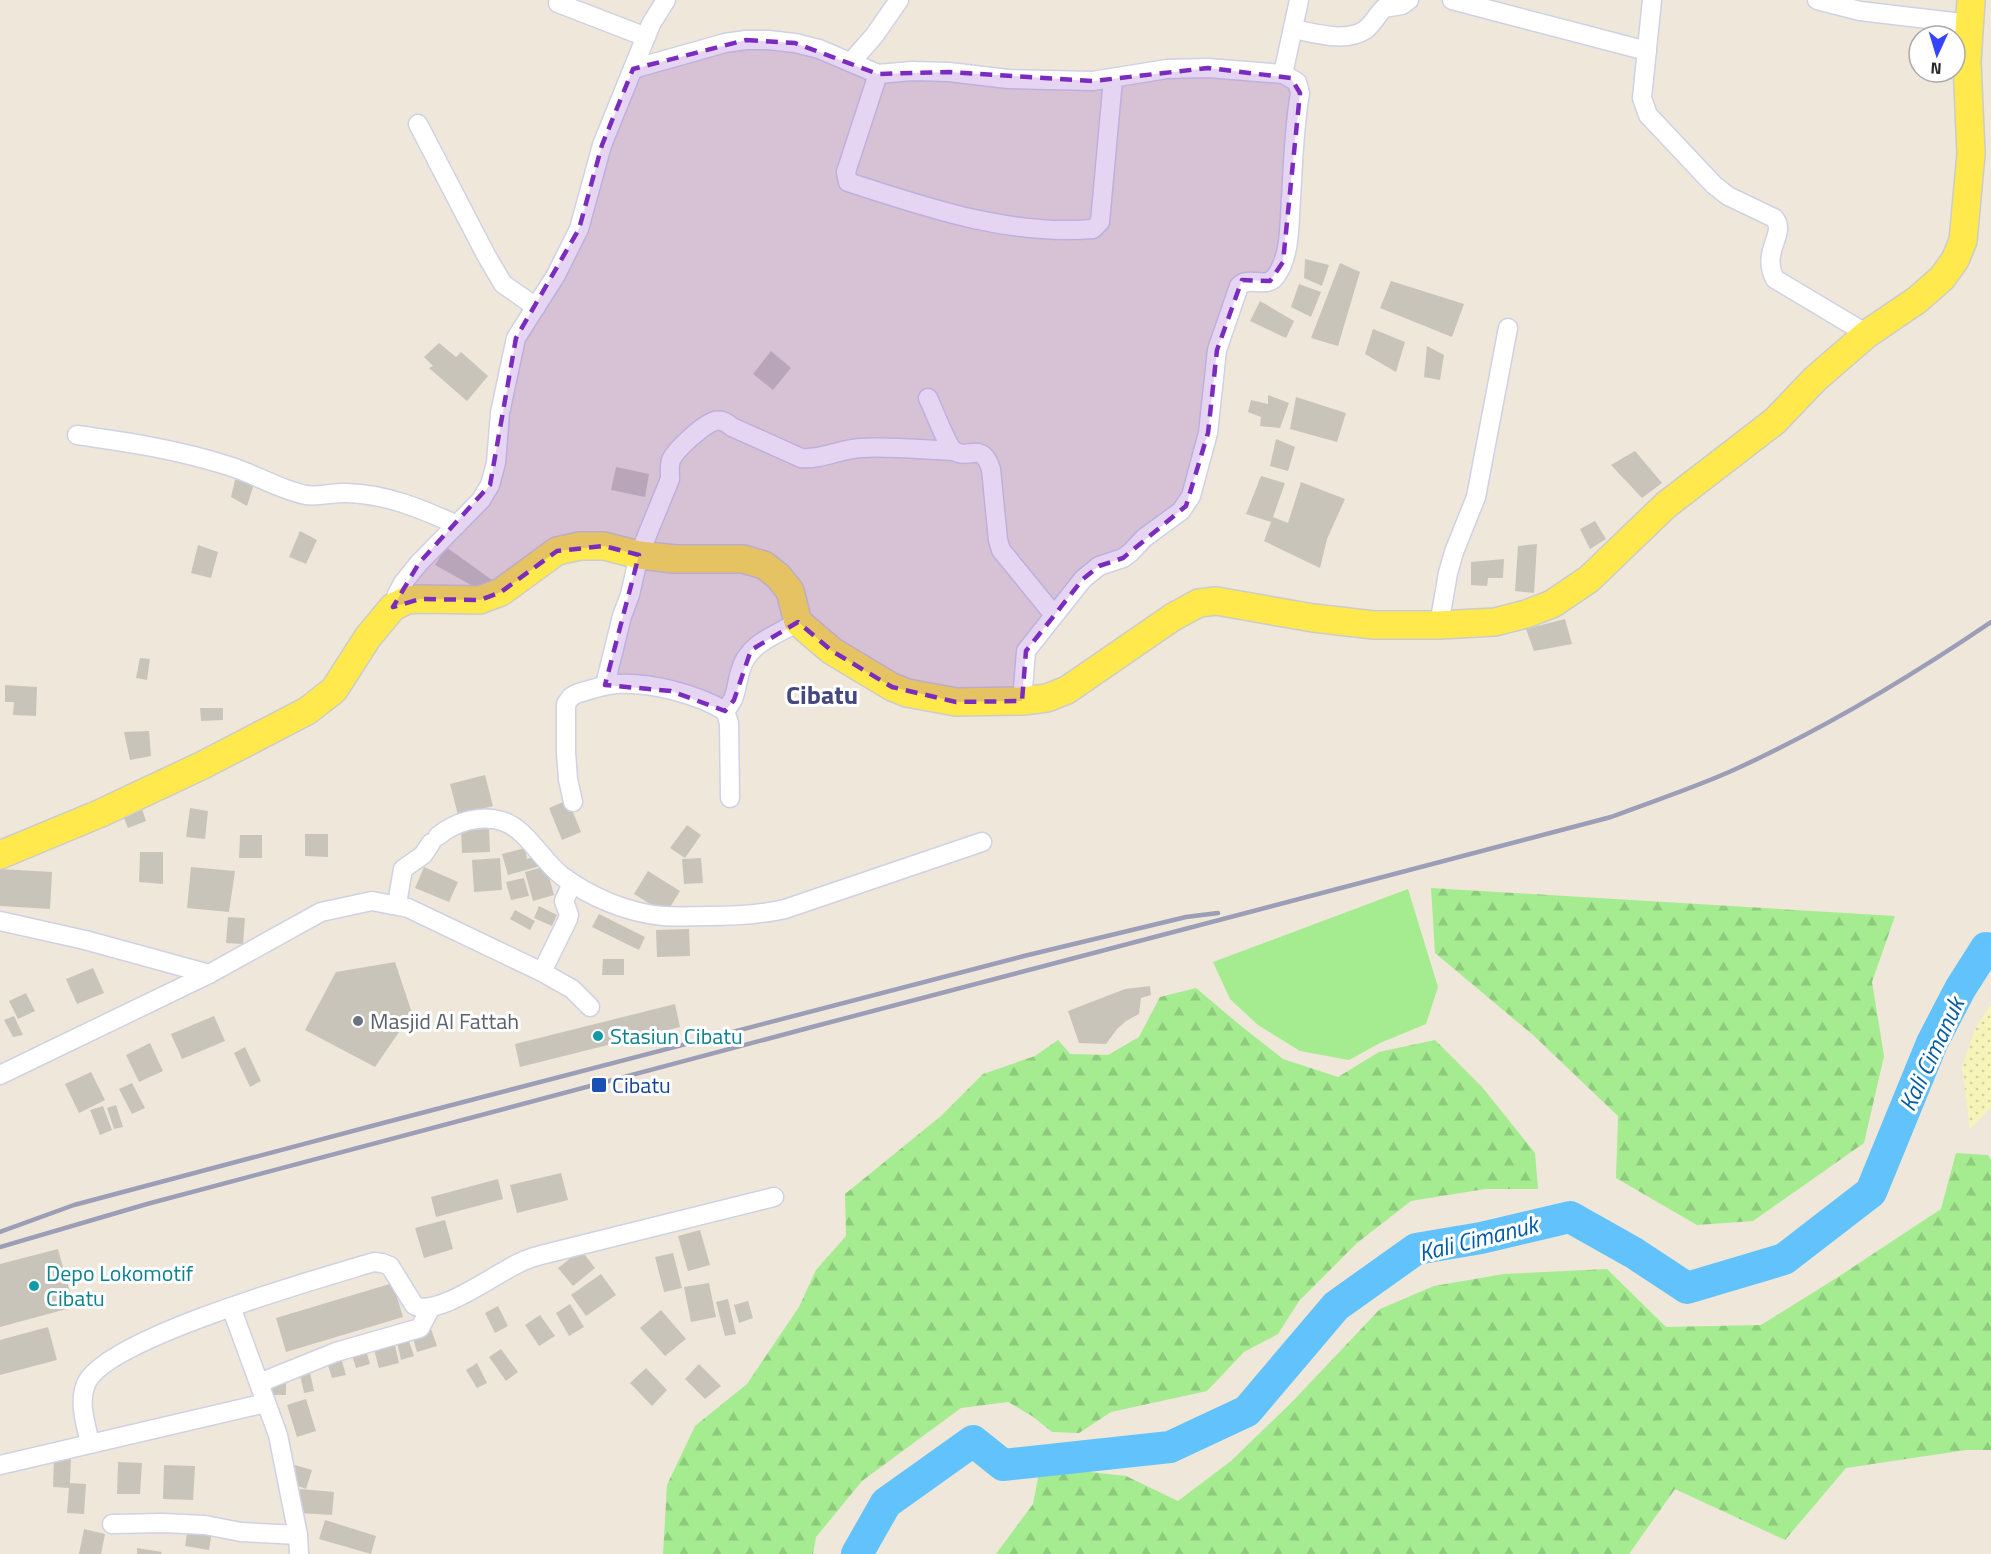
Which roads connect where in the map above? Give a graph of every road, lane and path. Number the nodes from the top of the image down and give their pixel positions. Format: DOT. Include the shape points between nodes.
graph roads {
  1 [pos="666,0"];
  2 [pos="899,0"];
  3 [pos="1299,0"];
  4 [pos="1409,0"];
  5 [pos="1452,0"];
  6 [pos="1652,0"];
  7 [pos="1816,0"];
  8 [pos="558,3"];
  9 [pos="1971,12"];
  10 [pos="1293,30"];
  11 [pos="646,37"];
  12 [pos="1647,51"];
  13 [pos="851,62"];
  14 [pos="633,69"];
  15 [pos="879,74"];
  16 [pos="1283,74"];
  17 [pos="1113,78"];
  18 [pos="418,124"];
  19 [pos="536,307"];
  20 [pos="1508,328"];
  21 [pos="1867,334"];
  22 [pos="928,398"];
  23 [pos="77,435"];
  24 [pos="954,451"];
  25 [pos="457,525"];
  26 [pos="639,555"];
  27 [pos="393,608"];
  28 [pos="1054,615"];
  29 [pos="798,622"];
  30 [pos="1439,625"];
  31 [pos="606,685"];
  32 [pos="1022,701"];
  33 [pos="725,711"];
  34 [pos="730,798"];
  35 [pos="573,802"];
  36 [pos="982,842"];
  37 [pos="0,855"];
  38 [pos="572,883"];
  39 [pos="397,904"];
  40 [pos="0,921"];
  41 [pos="542,972"];
  42 [pos="209,974"];
  43 [pos="590,1007"];
  44 [pos="0,1075"];
  45 [pos="774,1197"];
  46 [pos="231,1307"];
  47 [pos="432,1307"];
  48 [pos="259,1383"];
  49 [pos="266,1403"];
  50 [pos="90,1443"];
  51 [pos="0,1465"];
  52 [pos="111,1524"];
  53 [pos="298,1535"];
  54 [pos="299,1554"];
  1 -- 11 [label="street"];
  2 -- 13 [label="street"];
  3 -- 10 [label="street"];
  4 -- 10 [label="street" via="1384,8 1356,34"];
  5 -- 12 [label="street"];
  6 -- 12 [label="street"];
  7 -- 9 [label="street" via="1860,11"];
  8 -- 11 [label="street"];
  9 -- 21 [label="main road" via="1967,62 1971,154 1963,241 1942,278"];
  10 -- 16 [label="street"];
  11 -- 14 [label="street"];
  12 -- 21 [label="street" via="1642,98 1648,115 1714,185 1778,222 1779,234 1769,261 1775,279"];
  13 -- 14 [label="street" via="795,43 746,40"];
  13 -- 15 [label="street"];
  14 -- 19 [label="street" via="602,145 579,229"];
  15 -- 17 [label="street" via="912,71 1008,79"];
  15 -- 17 [label="street" via="846,172 848,182 1011,227 1065,231 1093,229 1100,222"];
  16 -- 17 [label="street" via="1208,68"];
  16 -- 28 [label="street" via="1297,82 1300,93 1289,235 1276,277 1259,283 1243,282 1228,315 1217,350 1208,433 1191,496 1181,512 1131,552 1091,572"];
  18 -- 19 [label="street" via="503,284"];
  19 -- 25 [label="street" via="516,338 490,485"];
  20 -- 30 [label="street" via="1476,497 1454,552"];
  21 -- 30 [label="main road" via="1815,379 1775,421 1666,505 1589,579 1552,604 1526,614 1495,622"];
  22 -- 24 [label="street"];
  23 -- 25 [label="street" via="185,453 306,495 346,493 391,500"];
  24 -- 26 [label="street" via="859,448 801,458 717,420 679,448 672,458 670,479"];
  24 -- 28 [label="street" via="984,454 988,460 1002,550"];
  25 -- 27 [label="street" via="403,583"];
  26 -- 27 [label="main road" via="604,546 556,551 501,592 480,600 407,600"];
  26 -- 29 [label="main road" via="743,559 764,565 790,591"];
  26 -- 31 [label="street"];
  27 -- 37 [label="main road" via="368,636 334,690 307,711 203,765"];
  28 -- 32 [label="street" via="1026,651"];
  29 -- 32 [label="main road" via="832,651 907,693 956,702"];
  29 -- 33 [label="street" via="759,642 751,651 744,660 734,700"];
  30 -- 32 [label="main road" via="1374,625 1216,601 1199,603 1067,690 1047,698"];
  31 -- 33 [label="street" via="628,684 671,691"];
  31 -- 35 [label="street" via="576,694 566,704 566,752"];
  33 -- 34 [label="street" via="729,723"];
  36 -- 38 [label="street" via="765,914 641,913"];
  38 -- 39 [label="street" via="517,830 502,821 472,820 448,827 423,855 403,869"];
  38 -- 41 [label="street" via="564,900 568,919"];
  39 -- 41 [label="street"];
  39 -- 42 [label="street" via="372,901 321,912"];
  40 -- 42 [label="street"];
  41 -- 43 [label="street" via="572,989"];
  42 -- 44 [label="street"];
  45 -- 47 [label="street" via="521,1261"];
  46 -- 47 [label="street" via="374,1262 390,1266 414,1305 420,1309"];
  46 -- 48 [label="street"];
  46 -- 50 [label="street" via="114,1357 92,1374 82,1394"];
  47 -- 48 [label="street" via="420,1328 336,1352"];
  48 -- 49 [label="street"];
  49 -- 50 [label="street"];
  49 -- 53 [label="street" via="283,1454"];
  50 -- 51 [label="street"];
  52 -- 53 [label="street" via="163,1522"];
  53 -- 54 [label="street"];
}
